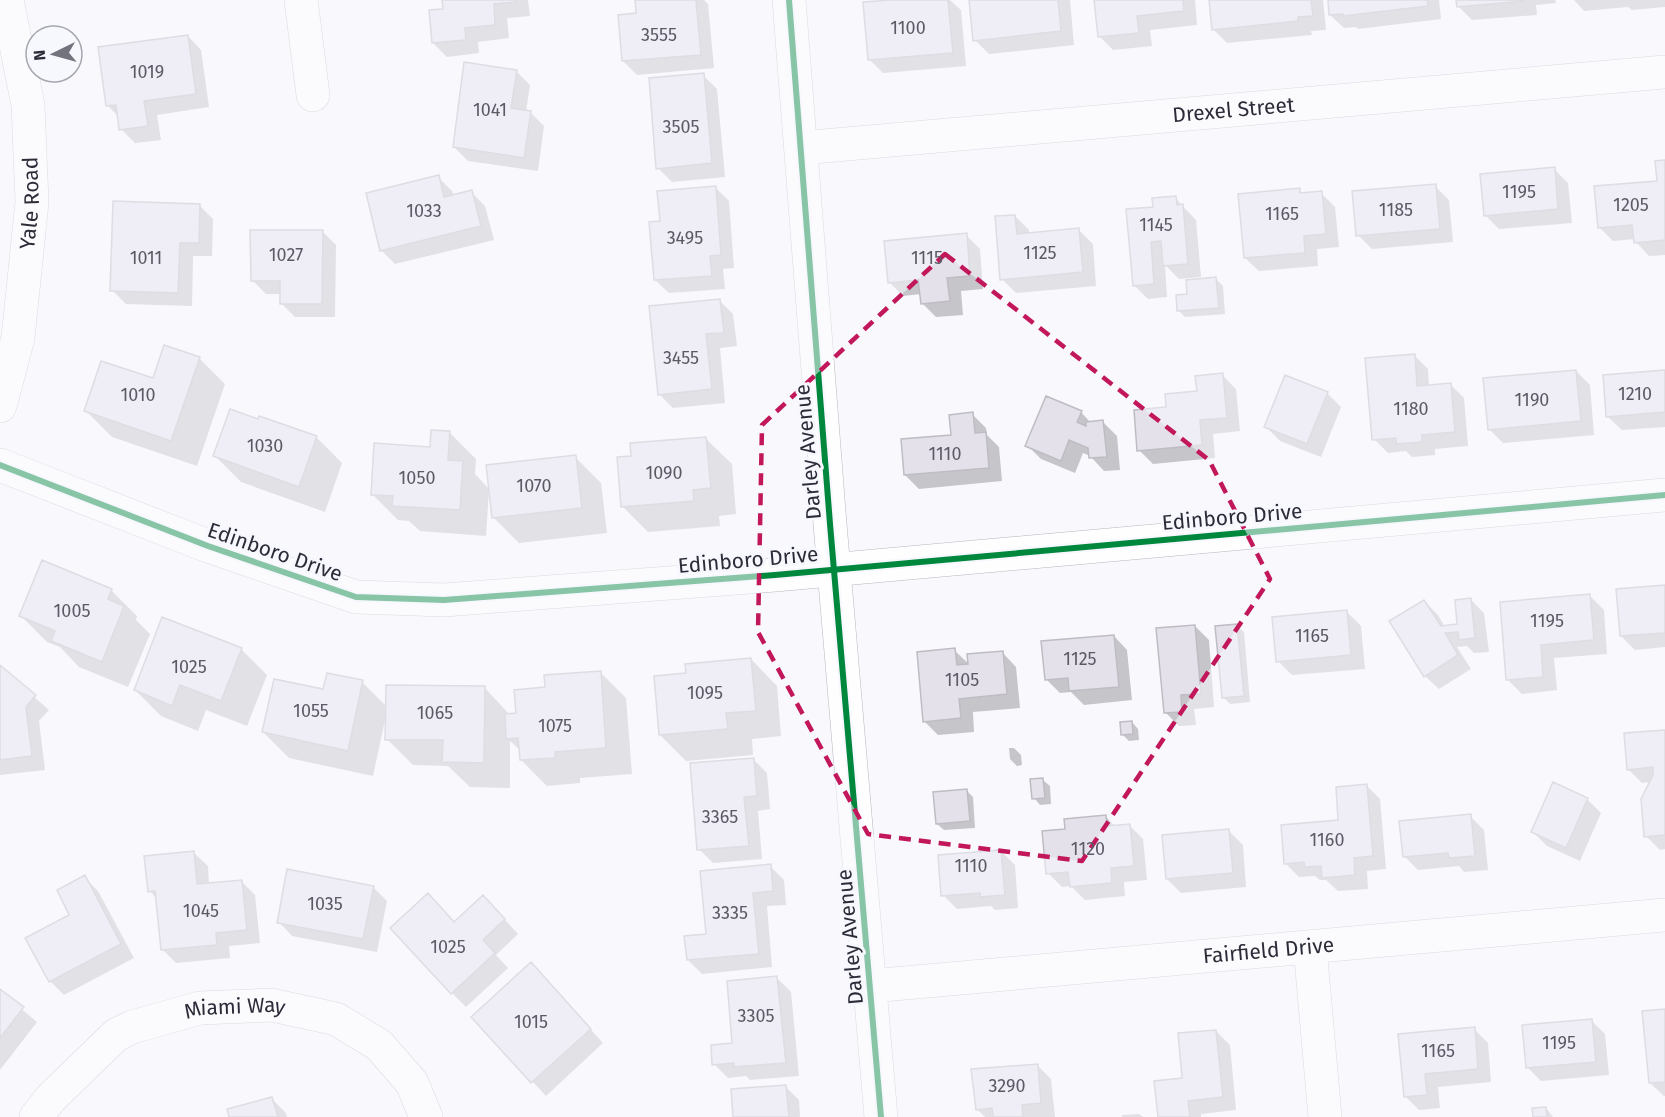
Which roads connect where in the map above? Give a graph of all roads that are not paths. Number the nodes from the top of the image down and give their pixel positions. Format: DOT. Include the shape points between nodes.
graph roads {
  1 [pos="7,0"];
  2 [pos="301,0"];
  3 [pos="789,0"];
  4 [pos="1665,72"];
  5 [pos="313,95"];
  6 [pos="801,148"];
  7 [pos="0,406"];
  8 [pos="0,465"];
  9 [pos="1665,495"];
  10 [pos="834,568"];
  11 [pos="1665,915"];
  12 [pos="1310,947"];
  13 [pos="871,986"];
  14 [pos="36,1117"];
  15 [pos="426,1117"];
  16 [pos="881,1117"];
  17 [pos="1325,1117"];
  1 -- 7 [label="street, Yale Road" via="28,105 32,202 18,338"];
  2 -- 5 [label="street"];
  3 -- 6 [label="street, Darley Avenue"];
  4 -- 6 [label="street, Drexel Street"];
  6 -- 10 [label="street, Darley Avenue"];
  8 -- 10 [label="street, Edinboro Drive" via="208,546 356,597 444,600"];
  9 -- 10 [label="street, Edinboro Drive"];
  10 -- 13 [label="street, Darley Avenue"];
  11 -- 12 [label="street, Fairfield Drive"];
  12 -- 13 [label="street, Fairfield Drive"];
  12 -- 17 [label="street"];
  13 -- 16 [label="street, Darley Avenue"];
  14 -- 15 [label="street, Miami Way" via="116,1035 132,1027 201,1008 272,1005 336,1019 379,1045 412,1083"];
}
